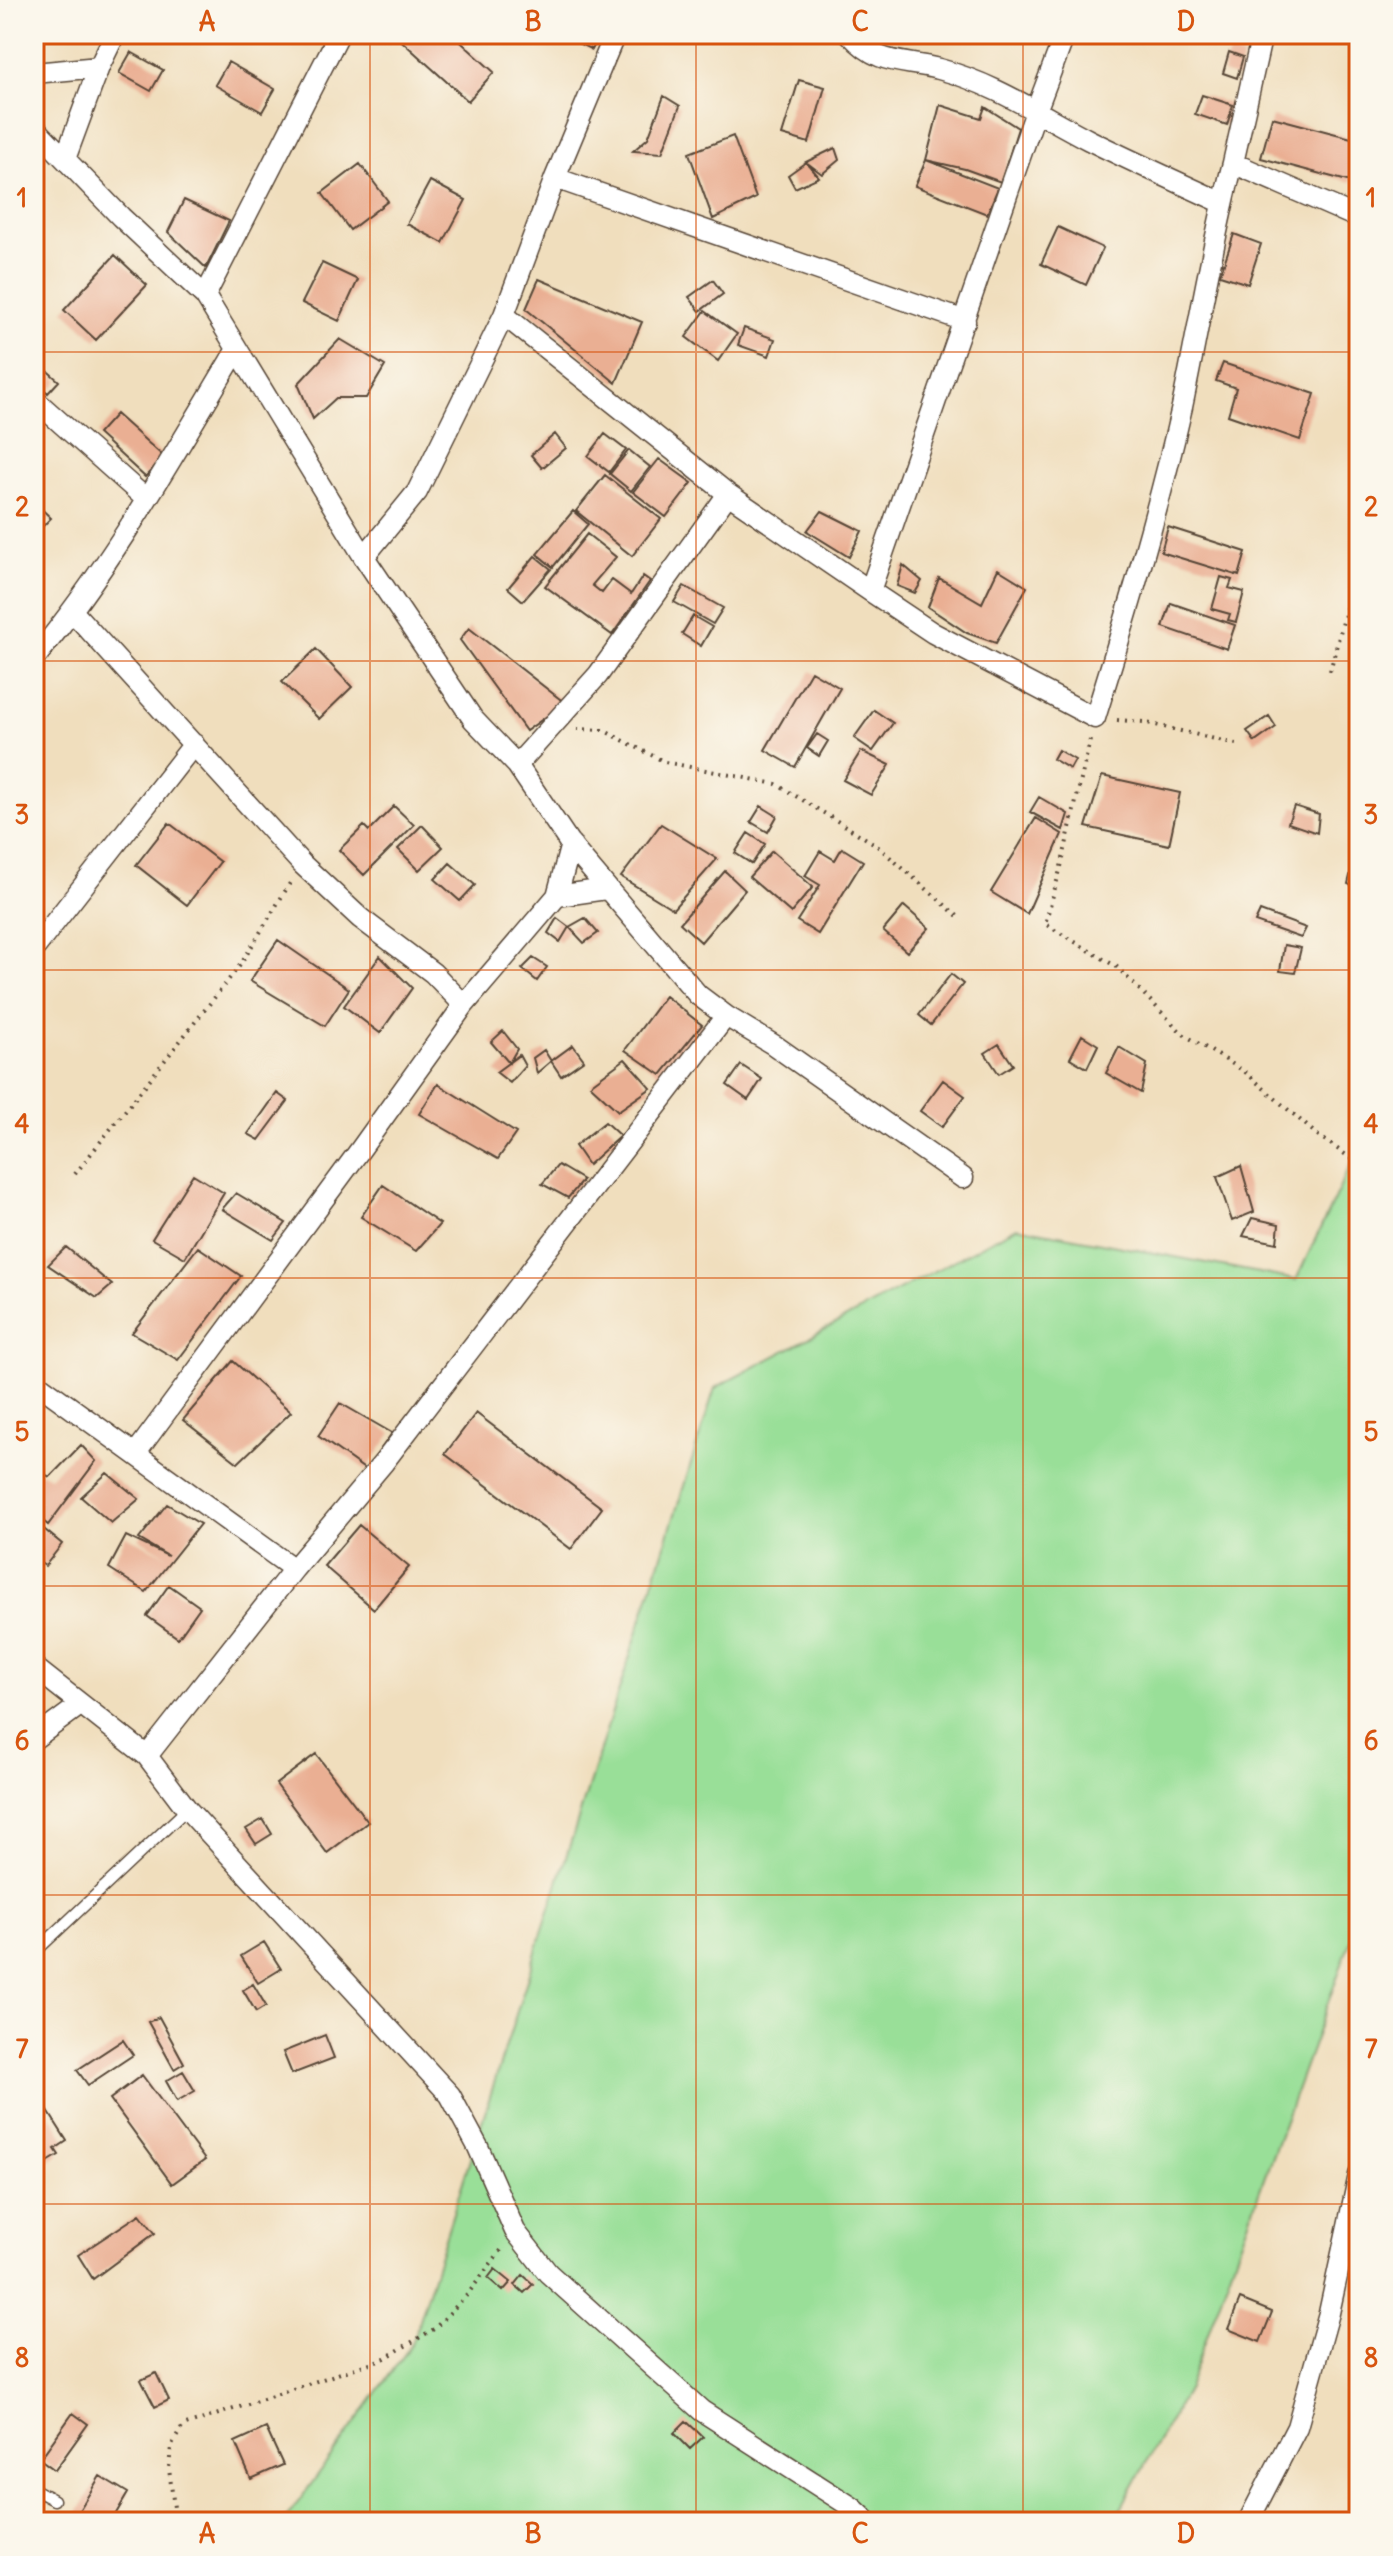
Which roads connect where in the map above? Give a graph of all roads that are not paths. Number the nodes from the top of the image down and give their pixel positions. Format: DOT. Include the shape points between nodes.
graph roads {
  1 [pos="115,34"];
  2 [pos="339,34"];
  3 [pos="615,34"];
  4 [pos="850,34"];
  5 [pos="1065,34"];
  6 [pos="1262,34"];
  7 [pos="99,67"];
  8 [pos="34,73"];
  9 [pos="1036,111"];
  10 [pos="34,127"];
  11 [pos="65,159"];
  12 [pos="1233,163"];
  13 [pos="555,178"];
  14 [pos="1223,203"];
  15 [pos="1359,218"];
  16 [pos="205,296"];
  17 [pos="504,315"];
  18 [pos="965,321"];
  19 [pos="236,351"];
  20 [pos="34,399"];
  21 [pos="728,494"];
  22 [pos="146,499"];
  23 [pos="364,557"];
  24 [pos="870,591"];
  25 [pos="73,612"];
  26 [pos="34,659"];
  27 [pos="194,744"];
  28 [pos="517,765"];
  29 [pos="571,844"];
  30 [pos="606,889"];
  31 [pos="557,896"];
  32 [pos="34,949"];
  33 [pos="464,1005"];
  34 [pos="726,1016"];
  35 [pos="963,1178"];
  36 [pos="34,1381"];
  37 [pos="136,1453"];
  38 [pos="294,1569"];
  39 [pos="34,1667"];
  40 [pos="80,1705"];
  41 [pos="34,1739"];
  42 [pos="147,1756"];
  43 [pos="187,1809"];
  44 [pos="34,1953"];
  45 [pos="1359,2175"];
  46 [pos="34,2489"];
  47 [pos="54,2500"];
  48 [pos="868,2522"];
  49 [pos="1248,2522"];
  1 -- 7 [label="street"];
  2 -- 16 [label="street"];
  3 -- 13 [label="street"];
  4 -- 9 [label="street" via="889,61 938,68 995,88"];
  5 -- 9 [label="street"];
  6 -- 12 [label="street"];
  7 -- 8 [label="street"];
  7 -- 11 [label="street"];
  9 -- 14 [label="street"];
  9 -- 18 [label="street"];
  10 -- 11 [label="street"];
  11 -- 16 [label="street"];
  12 -- 14 [label="street"];
  12 -- 15 [label="street"];
  13 -- 17 [label="street"];
  13 -- 18 [label="street"];
  14 -- 24 [label="street" via="1154,524 1095,718 933,633"];
  16 -- 19 [label="street"];
  17 -- 21 [label="street"];
  17 -- 23 [label="street" via="417,492"];
  18 -- 24 [label="street"];
  19 -- 22 [label="street"];
  19 -- 23 [label="street"];
  20 -- 22 [label="street"];
  21 -- 24 [label="street"];
  21 -- 28 [label="street" via="598,675"];
  22 -- 25 [label="street"];
  23 -- 28 [label="street" via="473,719"];
  25 -- 26 [label="street"];
  25 -- 27 [label="street"];
  27 -- 32 [label="street"];
  27 -- 33 [label="street" via="302,864"];
  28 -- 29 [label="street"];
  29 -- 30 [label="street"];
  29 -- 31 [label="street"];
  30 -- 31 [label="street"];
  30 -- 34 [label="street" via="698,995"];
  31 -- 33 [label="street"];
  33 -- 37 [label="street"];
  34 -- 35 [label="street"];
  34 -- 38 [label="street" via="384,1462"];
  36 -- 37 [label="street"];
  37 -- 38 [label="street"];
  38 -- 42 [label="street"];
  39 -- 40 [label="street"];
  40 -- 41 [label="street"];
  40 -- 42 [label="street"];
  42 -- 43 [label="street"];
  43 -- 44 [label="lane"];
  43 -- 48 [label="street" via="450,2095 515,2231 548,2273 702,2411"];
  45 -- 49 [label="street" via="1297,2427"];
  46 -- 47 [label="lane"];
}
